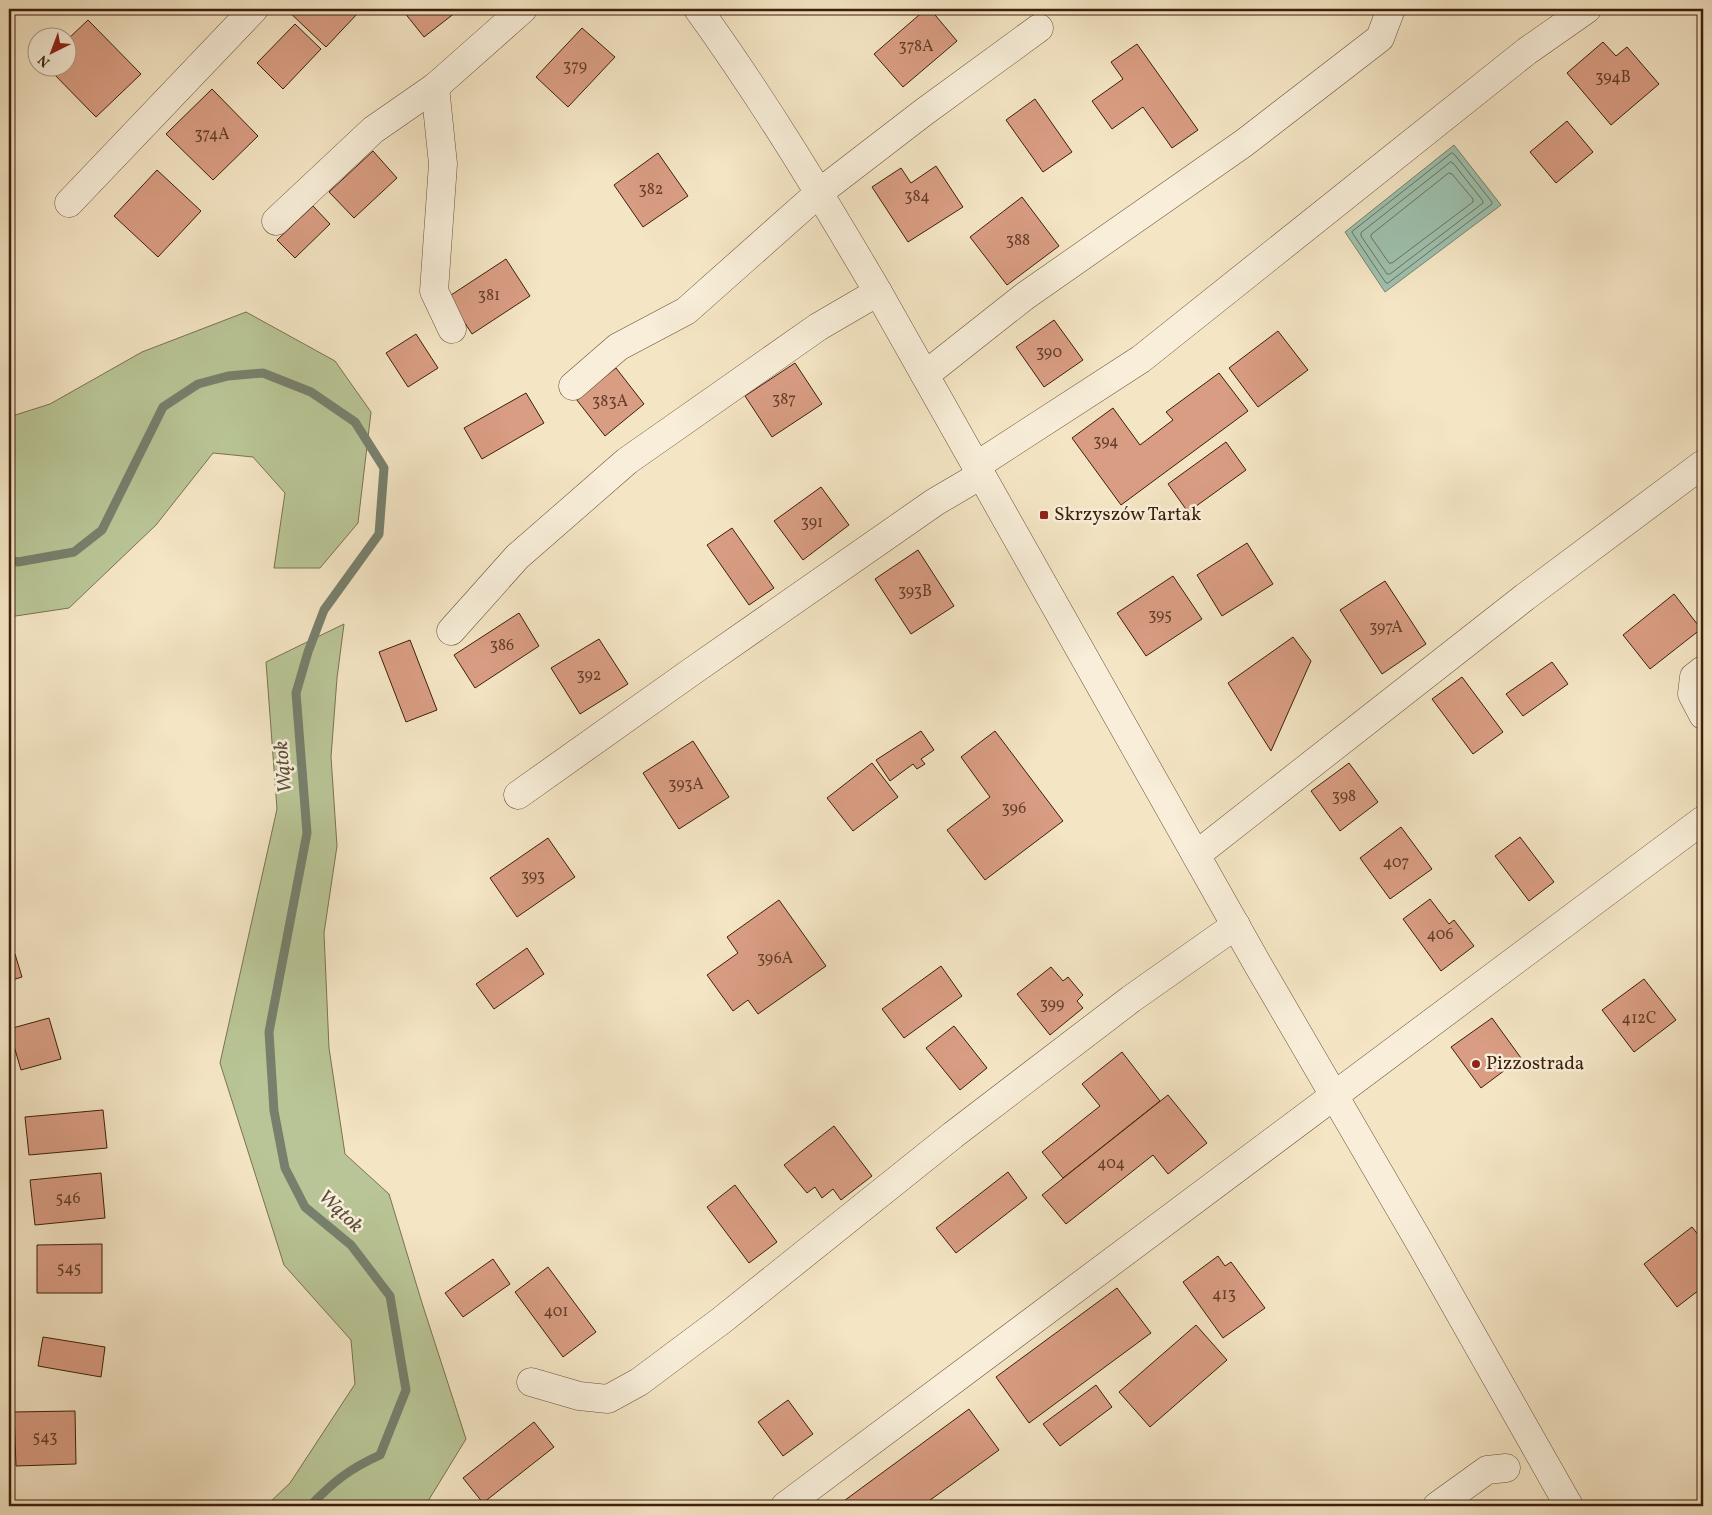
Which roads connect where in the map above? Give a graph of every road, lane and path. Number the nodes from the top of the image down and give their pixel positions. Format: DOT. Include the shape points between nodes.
graph roads {
  1 [pos="254,9"];
  2 [pos="523,9"];
  3 [pos="698,9"];
  4 [pos="1391,9"];
  5 [pos="1587,9"];
  6 [pos="1039,28"];
  7 [pos="435,87"];
  8 [pos="820,192"];
  9 [pos="70,204"];
  10 [pos="276,221"];
  11 [pos="878,292"];
  12 [pos="452,329"];
  13 [pos="925,376"];
  14 [pos="573,386"];
  15 [pos="1703,464"];
  16 [pos="978,470"];
  17 [pos="450,631"];
  18 [pos="1703,670"];
  19 [pos="1703,714"];
  20 [pos="518,795"];
  21 [pos="1703,820"];
  22 [pos="1196,855"];
  23 [pos="1236,925"];
  24 [pos="1334,1095"];
  25 [pos="531,1382"];
  26 [pos="1506,1468"];
  27 [pos="785,1506"];
  28 [pos="1437,1506"];
  29 [pos="1569,1506"];
  1 -- 9 [label="street"];
  2 -- 7 [label="street"];
  3 -- 8 [label="street"];
  4 -- 13 [label="street" via="1380,38 1244,142 1025,296"];
  5 -- 16 [label="street" via="1527,52 1141,359"];
  6 -- 8 [label="street"];
  7 -- 10 [label="street" via="373,130"];
  7 -- 12 [label="street" via="443,164 434,291"];
  8 -- 11 [label="street"];
  8 -- 14 [label="street" via="686,311 618,347"];
  11 -- 13 [label="street"];
  11 -- 17 [label="street" via="818,328 627,461 517,557"];
  13 -- 16 [label="street"];
  15 -- 22 [label="street" via="1525,597"];
  16 -- 20 [label="street"];
  16 -- 22 [label="street"];
  18 -- 19 [label="street" via="1694,677 1692,694"];
  21 -- 24 [label="street"];
  22 -- 23 [label="street"];
  23 -- 24 [label="street"];
  23 -- 25 [label="street" via="1100,1022 639,1382 608,1399 579,1396"];
  24 -- 27 [label="street"];
  24 -- 29 [label="street"];
  26 -- 28 [label="street" via="1486,1470"];
}
